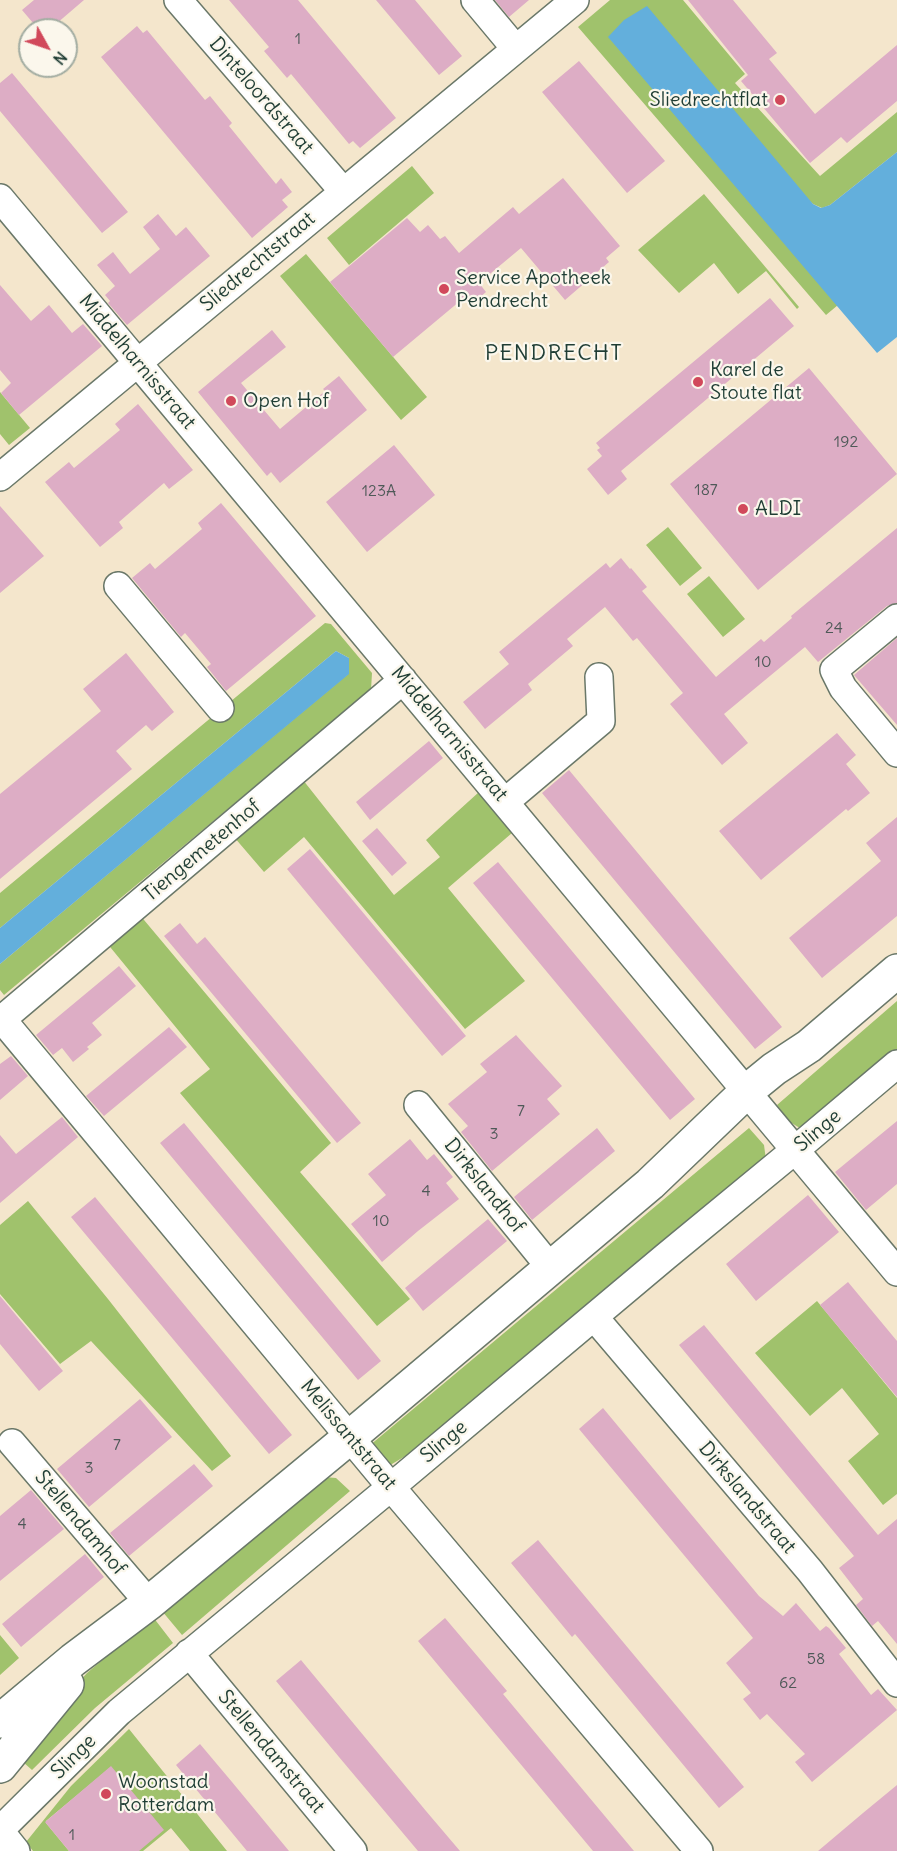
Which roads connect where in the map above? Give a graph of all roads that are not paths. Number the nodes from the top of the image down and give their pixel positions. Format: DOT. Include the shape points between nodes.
graph roads {
  1 [pos="178,0"];
  2 [pos="475,0"];
  3 [pos="575,0"];
  4 [pos="515,48"];
  5 [pos="343,191"];
  6 [pos="0,198"];
  7 [pos="138,362"];
  8 [pos="0,477"];
  9 [pos="118,586"];
  10 [pos="897,618"];
  11 [pos="599,677"];
  12 [pos="403,680"];
  13 [pos="220,708"];
  14 [pos="897,753"];
  15 [pos="506,802"];
  16 [pos="897,971"];
  17 [pos="897,989"];
  18 [pos="1,1019"];
  19 [pos="897,1064"];
  20 [pos="754,1099"];
  21 [pos="418,1105"];
  22 [pos="795,1150"];
  23 [pos="550,1267"];
  24 [pos="897,1272"];
  25 [pos="594,1317"];
  26 [pos="350,1437"];
  27 [pos="12,1443"];
  28 [pos="391,1487"];
  29 [pos="149,1603"];
  30 [pos="189,1653"];
  31 [pos="897,1683"];
  32 [pos="0,1721"];
  33 [pos="0,1766"];
  34 [pos="0,1831"];
  35 [pos="16,1851"];
  36 [pos="353,1851"];
  37 [pos="699,1851"];
  1 -- 5 [label="street, Dinteloordstraat"];
  2 -- 4 [label="street"];
  3 -- 4 [label="street, Sliedrechtstraat"];
  4 -- 5 [label="street, Sliedrechtstraat"];
  5 -- 7 [label="street, Sliedrechtstraat"];
  6 -- 7 [label="street, Middelharnisstraat"];
  7 -- 8 [label="street, Sliedrechtstraat"];
  7 -- 12 [label="street, Middelharnisstraat"];
  9 -- 13 [label="street"];
  10 -- 14 [label="street" via="834,670 843,688"];
  11 -- 15 [label="street" via="601,721"];
  12 -- 15 [label="street, Middelharnisstraat"];
  12 -- 18 [label="street, Tiengemetenhof"];
  15 -- 20 [label="street, Middelharnisstraat"];
  16 -- 20 [label="street" via="809,1046 774,1069"];
  17 -- 20 [label="street"];
  18 -- 26 [label="street, Melissantstraat"];
  19 -- 22 [label="street, Slinge"];
  20 -- 22 [label="street, Middelharnisstraat"];
  20 -- 23 [label="street"];
  21 -- 23 [label="street, Dirkslandhof"];
  22 -- 24 [label="street, Middelharnisstraat"];
  22 -- 25 [label="street, Slinge"];
  23 -- 26 [label="street"];
  25 -- 28 [label="street, Slinge"];
  25 -- 31 [label="street, Dirkslandstraat" via="810,1571"];
  26 -- 28 [label="street, Melissantstraat"];
  26 -- 29 [label="street"];
  27 -- 29 [label="street, Stellendamhof"];
  28 -- 30 [label="street, Slinge"];
  28 -- 37 [label="street, Melissantstraat"];
  29 -- 32 [label="street"];
  29 -- 33 [label="street" via="74,1676"];
  30 -- 34 [label="street, Slinge" via="119,1712"];
  30 -- 36 [label="street, Stellendamstraat"];
  34 -- 35 [label="street"];
}
